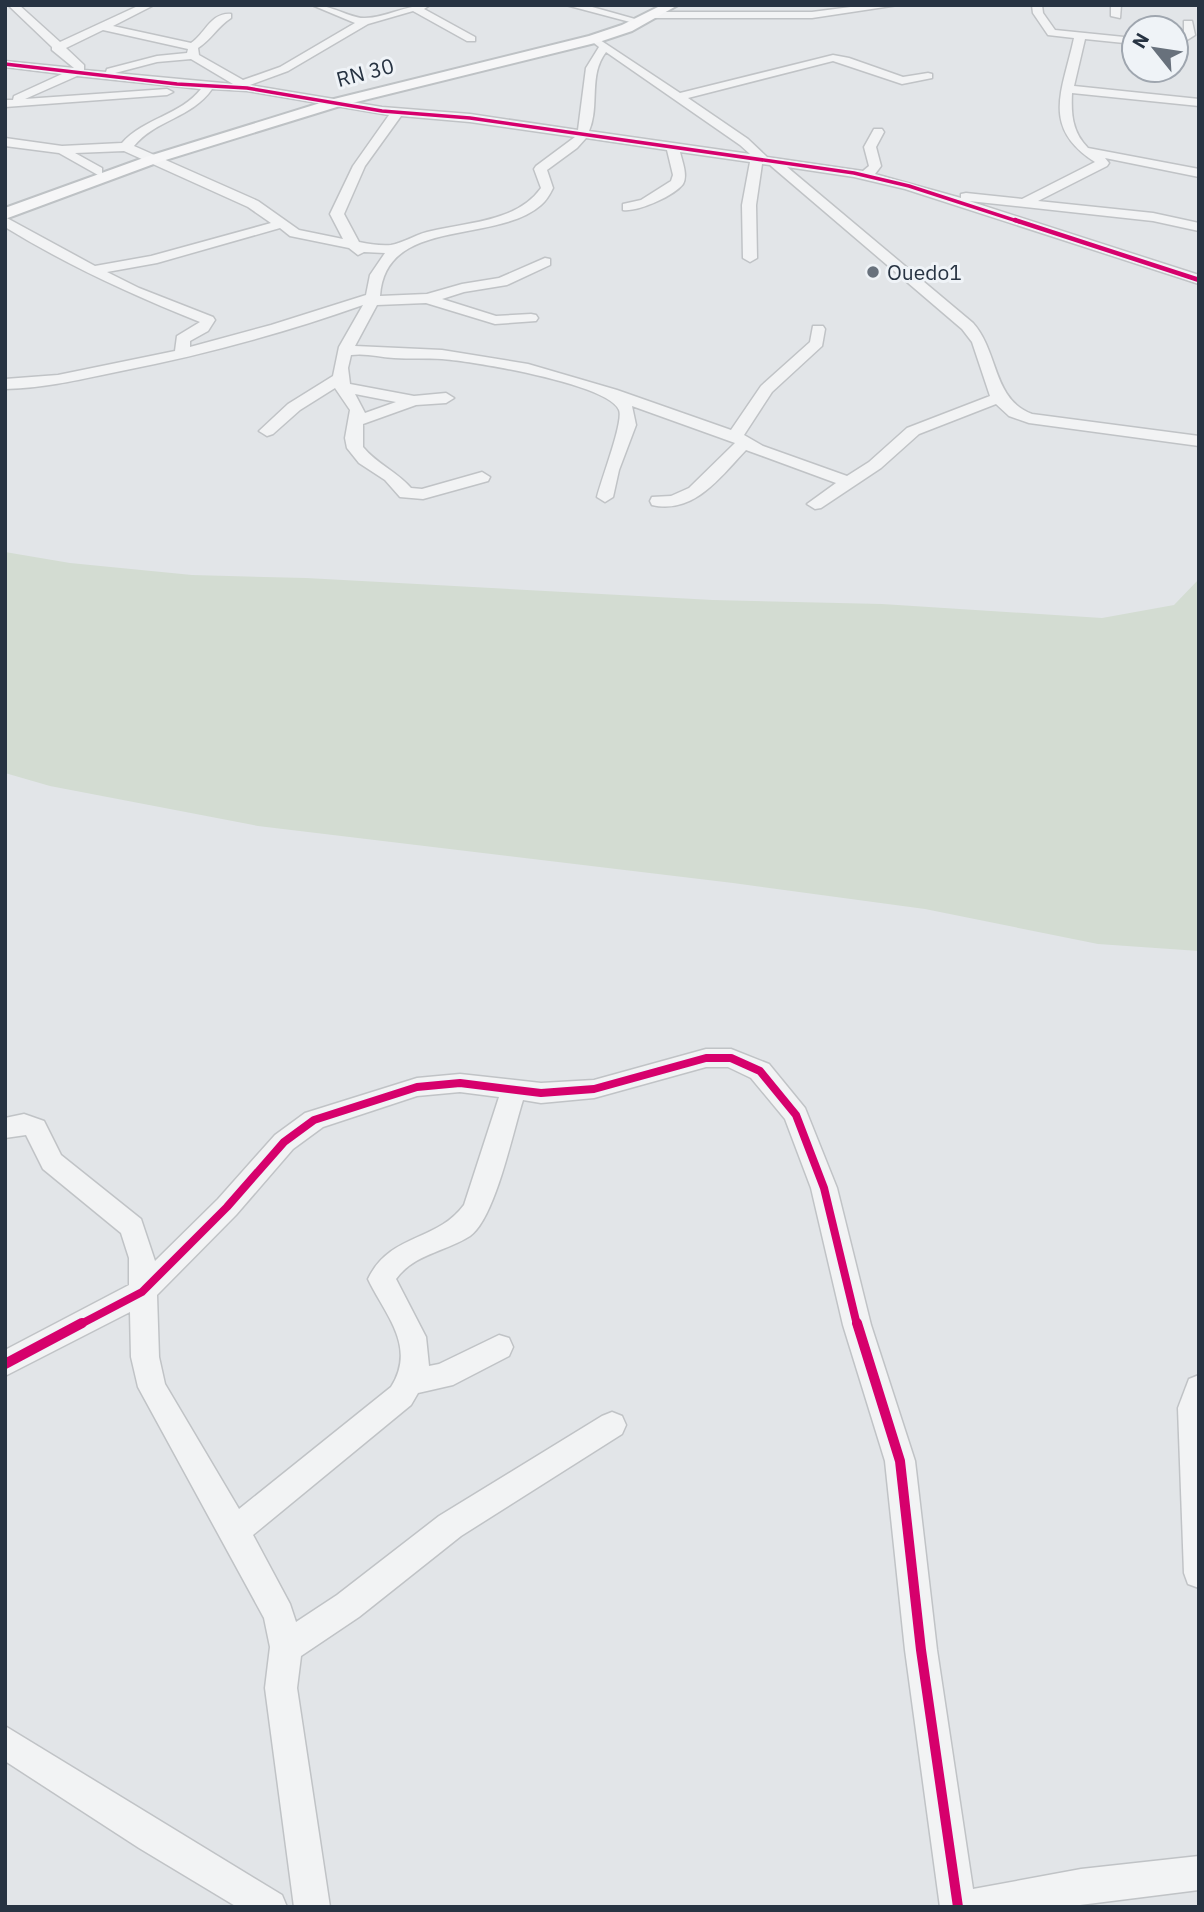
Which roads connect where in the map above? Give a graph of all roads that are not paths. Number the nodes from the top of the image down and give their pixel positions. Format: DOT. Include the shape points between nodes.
graph roads {
  1 [pos="149,5"];
  2 [pos="317,5"];
  3 [pos="571,5"];
  4 [pos="672,5"];
  5 [pos="893,5"];
  6 [pos="1037,5"];
  7 [pos="419,6"];
  8 [pos="12,7"];
  9 [pos="655,10"];
  10 [pos="227,16"];
  11 [pos="630,19"];
  12 [pos="364,22"];
  13 [pos="104,27"];
  14 [pos="1080,36"];
  15 [pos="471,39"];
  16 [pos="1120,40"];
  17 [pos="599,43"];
  18 [pos="56,48"];
  19 [pos="193,51"];
  20 [pos="5,64"];
  21 [pos="78,71"];
  22 [pos="98,74"];
  23 [pos="928,76"];
  24 [pos="237,86"];
  25 [pos="208,87"];
  26 [pos="1066,89"];
  27 [pos="678,97"];
  28 [pos="329,102"];
  29 [pos="1199,103"];
  30 [pos="5,104"];
  31 [pos="397,113"];
  32 [pos="878,132"];
  33 [pos="584,133"];
  34 [pos="5,142"];
  35 [pos="126,147"];
  36 [pos="673,147"];
  37 [pos="62,150"];
  38 [pos="1085,151"];
  39 [pos="150,157"];
  40 [pos="765,161"];
  41 [pos="98,171"];
  42 [pos="1199,173"];
  43 [pos="866,176"];
  44 [pos="932,194"];
  45 [pos="1026,202"];
  46 [pos="5,207"];
  47 [pos="628,207"];
  48 [pos="5,214"];
  49 [pos="326,217"];
  50 [pos="5,221"];
  51 [pos="286,227"];
  52 [pos="1199,227"];
  53 [pos="354,245"];
  54 [pos="396,249"];
  55 [pos="750,258"];
  56 [pos="545,262"];
  57 [pos="95,270"];
  58 [pos="376,278"];
  59 [pos="1199,280"];
  60 [pos="373,299"];
  61 [pos="427,299"];
  62 [pos="531,318"];
  63 [pos="818,328"];
  64 [pos="353,345"];
  65 [pos="183,353"];
  66 [pos="342,382"];
  67 [pos="5,384"];
  68 [pos="617,397"];
  69 [pos="446,398"];
  70 [pos="998,398"];
  71 [pos="414,401"];
  72 [pos="358,421"];
  73 [pos="267,431"];
  74 [pos="740,440"];
  75 [pos="1199,441"];
  76 [pos="482,477"];
  77 [pos="848,482"];
  78 [pos="605,497"];
  79 [pos="657,501"];
  80 [pos="815,504"];
  81 [pos="514,1089"];
  82 [pos="5,1128"];
  83 [pos="142,1292"];
  84 [pos="499,1347"];
  85 [pos="5,1364"];
  86 [pos="412,1382"];
  87 [pos="1199,1388"];
  88 [pos="611,1425"];
  89 [pos="235,1531"];
  90 [pos="1199,1573"];
  91 [pos="286,1647"];
  92 [pos="5,1742"];
  93 [pos="1199,1873"];
  94 [pos="264,1906"];
  95 [pos="312,1907"];
  96 [pos="958,1907"];
  97 [pos="972,1907"];
  1 -- 13 [label="street"];
  2 -- 12 [label="street"];
  3 -- 11 [label="street"];
  4 -- 9 [label="main road, RN 30"];
  5 -- 9 [label="street" via="812,15"];
  6 -- 14 [label="street" via="1052,33"];
  7 -- 12 [label="street"];
  7 -- 15 [label="street"];
  8 -- 18 [label="street"];
  9 -- 11 [label="main road, RN 30 / RN 30"];
  9 -- 17 [label="main road, RN 30"];
  10 -- 19 [label="street" via="211,26"];
  11 -- 28 [label="main road, RN 30 / RN 30" via="561,44"];
  12 -- 24 [label="street" via="284,69"];
  13 -- 18 [label="street"];
  13 -- 19 [label="street"];
  14 -- 16 [label="street"];
  14 -- 26 [label="street"];
  17 -- 27 [label="street"];
  17 -- 28 [label="main road, RN 30"];
  17 -- 33 [label="street" via="592,62"];
  18 -- 21 [label="street" via="80,67"];
  19 -- 22 [label="street"];
  19 -- 24 [label="street"];
  20 -- 21 [label="street"];
  21 -- 22 [label="street"];
  21 -- 30 [label="street"];
  22 -- 25 [label="street"];
  23 -- 27 [label="street" via="897,80 833,58"];
  24 -- 25 [label="street"];
  24 -- 28 [label="street"];
  25 -- 30 [label="street"];
  25 -- 35 [label="street" via="193,106 149,124"];
  26 -- 29 [label="street"];
  26 -- 38 [label="street" via="1071,133"];
  27 -- 40 [label="street"];
  28 -- 31 [label="street"];
  28 -- 39 [label="main road, RN 30"];
  31 -- 33 [label="street"];
  31 -- 49 [label="street"];
  32 -- 43 [label="street" via="870,147 874,166"];
  33 -- 36 [label="street"];
  33 -- 54 [label="street" via="569,151 540,169 547,188 535,203"];
  34 -- 37 [label="street"];
  35 -- 37 [label="street"];
  35 -- 39 [label="street"];
  36 -- 40 [label="street"];
  36 -- 47 [label="street" via="677,183 645,203"];
  37 -- 41 [label="street"];
  38 -- 42 [label="street"];
  38 -- 45 [label="street" via="1104,163"];
  39 -- 41 [label="main road, RN 30"];
  39 -- 48 [label="main road, RN 30"];
  39 -- 51 [label="street" via="253,204"];
  40 -- 43 [label="street"];
  40 -- 55 [label="street" via="749,205"];
  40 -- 70 [label="street" via="858,232 968,326 985,354"];
  41 -- 46 [label="main road, RN 30"];
  43 -- 44 [label="street"];
  44 -- 45 [label="street"];
  44 -- 59 [label="street"];
  45 -- 52 [label="street"];
  49 -- 51 [label="street"];
  49 -- 53 [label="street" via="339,222"];
  50 -- 57 [label="street"];
  51 -- 53 [label="street" via="305,236"];
  51 -- 57 [label="street"];
  53 -- 54 [label="street"];
  53 -- 58 [label="street"];
  54 -- 58 [label="street"];
  56 -- 61 [label="street" via="502,282"];
  57 -- 65 [label="street" via="162,304 208,320 182,339"];
  58 -- 60 [label="street"];
  58 -- 61 [label="street"];
  60 -- 61 [label="street"];
  60 -- 64 [label="street" via="358,323"];
  60 -- 65 [label="street"];
  61 -- 62 [label="street" via="495,320"];
  63 -- 74 [label="street" via="817,343 766,389"];
  64 -- 66 [label="street"];
  64 -- 68 [label="street" via="527,368"];
  65 -- 67 [label="street" via="68,377"];
  66 -- 71 [label="street"];
  66 -- 72 [label="street" via="358,410"];
  66 -- 73 [label="street" via="294,407"];
  68 -- 74 [label="street"];
  68 -- 78 [label="street" via="626,410 628,425"];
  69 -- 71 [label="street"];
  70 -- 75 [label="street" via="1019,416"];
  70 -- 77 [label="street" via="913,432"];
  71 -- 72 [label="street"];
  72 -- 76 [label="street" via="355,448 406,493 423,494"];
  74 -- 77 [label="street"];
  74 -- 79 [label="street" via="693,494 680,501"];
  77 -- 80 [label="street"];
  81 -- 83 [label="street" via="460,1083 416,1087 314,1120 285,1142"];
  81 -- 86 [label="street" via="476,1210 463,1226 403,1254 381,1279 415,1340"];
  81 -- 96 [label="street" via="541,1093 594,1089 706,1058 731,1058 760,1071 796,1115 824,1188 857,1325 901,1461 921,1650"];
  82 -- 83 [label="street" via="24,1124 35,1128 52,1162 132,1227 142,1258"];
  83 -- 85 [label="street"];
  83 -- 89 [label="street" via="145,1357 152,1387"];
  84 -- 86 [label="street" via="443,1376"];
  86 -- 89 [label="street" via="401,1396"];
  87 -- 90 [label="street" via="1192,1408"];
  88 -- 91 [label="street" via="450,1526 348,1606"];
  89 -- 91 [label="street" via="279,1615"];
  91 -- 95 [label="street" via="281,1688"];
  92 -- 94 [label="street"];
  93 -- 97 [label="street" via="1081,1886"];
}
